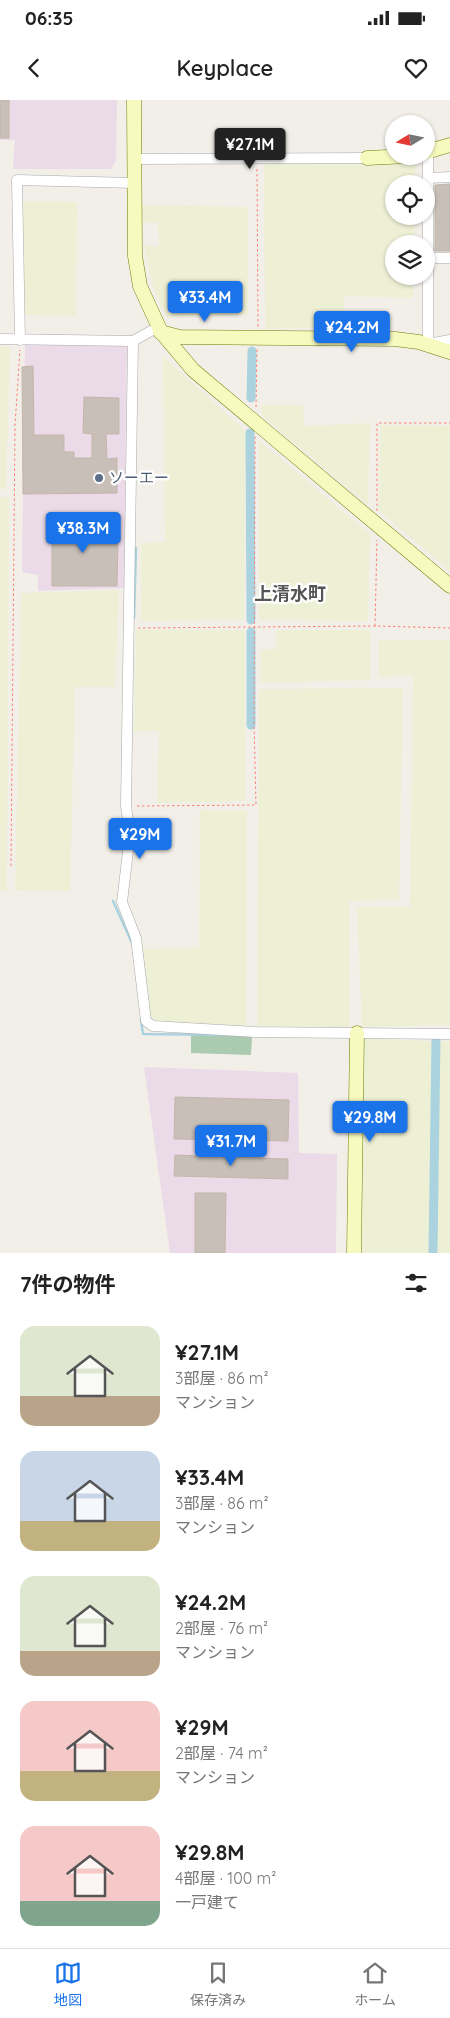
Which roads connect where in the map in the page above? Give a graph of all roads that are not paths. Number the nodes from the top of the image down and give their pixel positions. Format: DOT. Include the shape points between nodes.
graph roads {
  1 [pos="134,100"];
  2 [pos="450,145"];
  3 [pos="435,149"];
  4 [pos="385,157"];
  5 [pos="367,158"];
  6 [pos="134,159"];
  7 [pos="450,177"];
  8 [pos="435,178"];
  9 [pos="134,183"];
  10 [pos="435,258"];
  11 [pos="450,258"];
  12 [pos="428,285"];
  13 [pos="156,332"];
  14 [pos="0,339"];
  15 [pos="20,340"];
  16 [pos="450,340"];
  17 [pos="133,341"];
  18 [pos="428,344"];
  19 [pos="450,352"];
  20 [pos="450,586"];
  21 [pos="356,1033"];
  22 [pos="450,1034"];
  23 [pos="354,1253"];
  1 -- 6 [label="street"];
  2 -- 3 [label="street"];
  4 -- 5 [label="street"];
  5 -- 6 [label="street"];
  6 -- 9 [label="street"];
  7 -- 8 [label="street"];
  9 -- 13 [label="street" via="135,256 140,286"];
  9 -- 15 [label="street" via="17,180"];
  10 -- 11 [label="street"];
  12 -- 18 [label="street"];
  13 -- 17 [label="street"];
  13 -- 18 [label="street" via="180,337 395,339"];
  13 -- 20 [label="street" via="193,370 255,424"];
  14 -- 15 [label="street"];
  15 -- 17 [label="street"];
  16 -- 18 [label="street"];
  17 -- 21 [label="street" via="126,806 130,835 122,902 136,938 146,1021 154,1026 255,1032"];
  18 -- 19 [label="street"];
  21 -- 22 [label="street"];
  21 -- 23 [label="street"];
}
